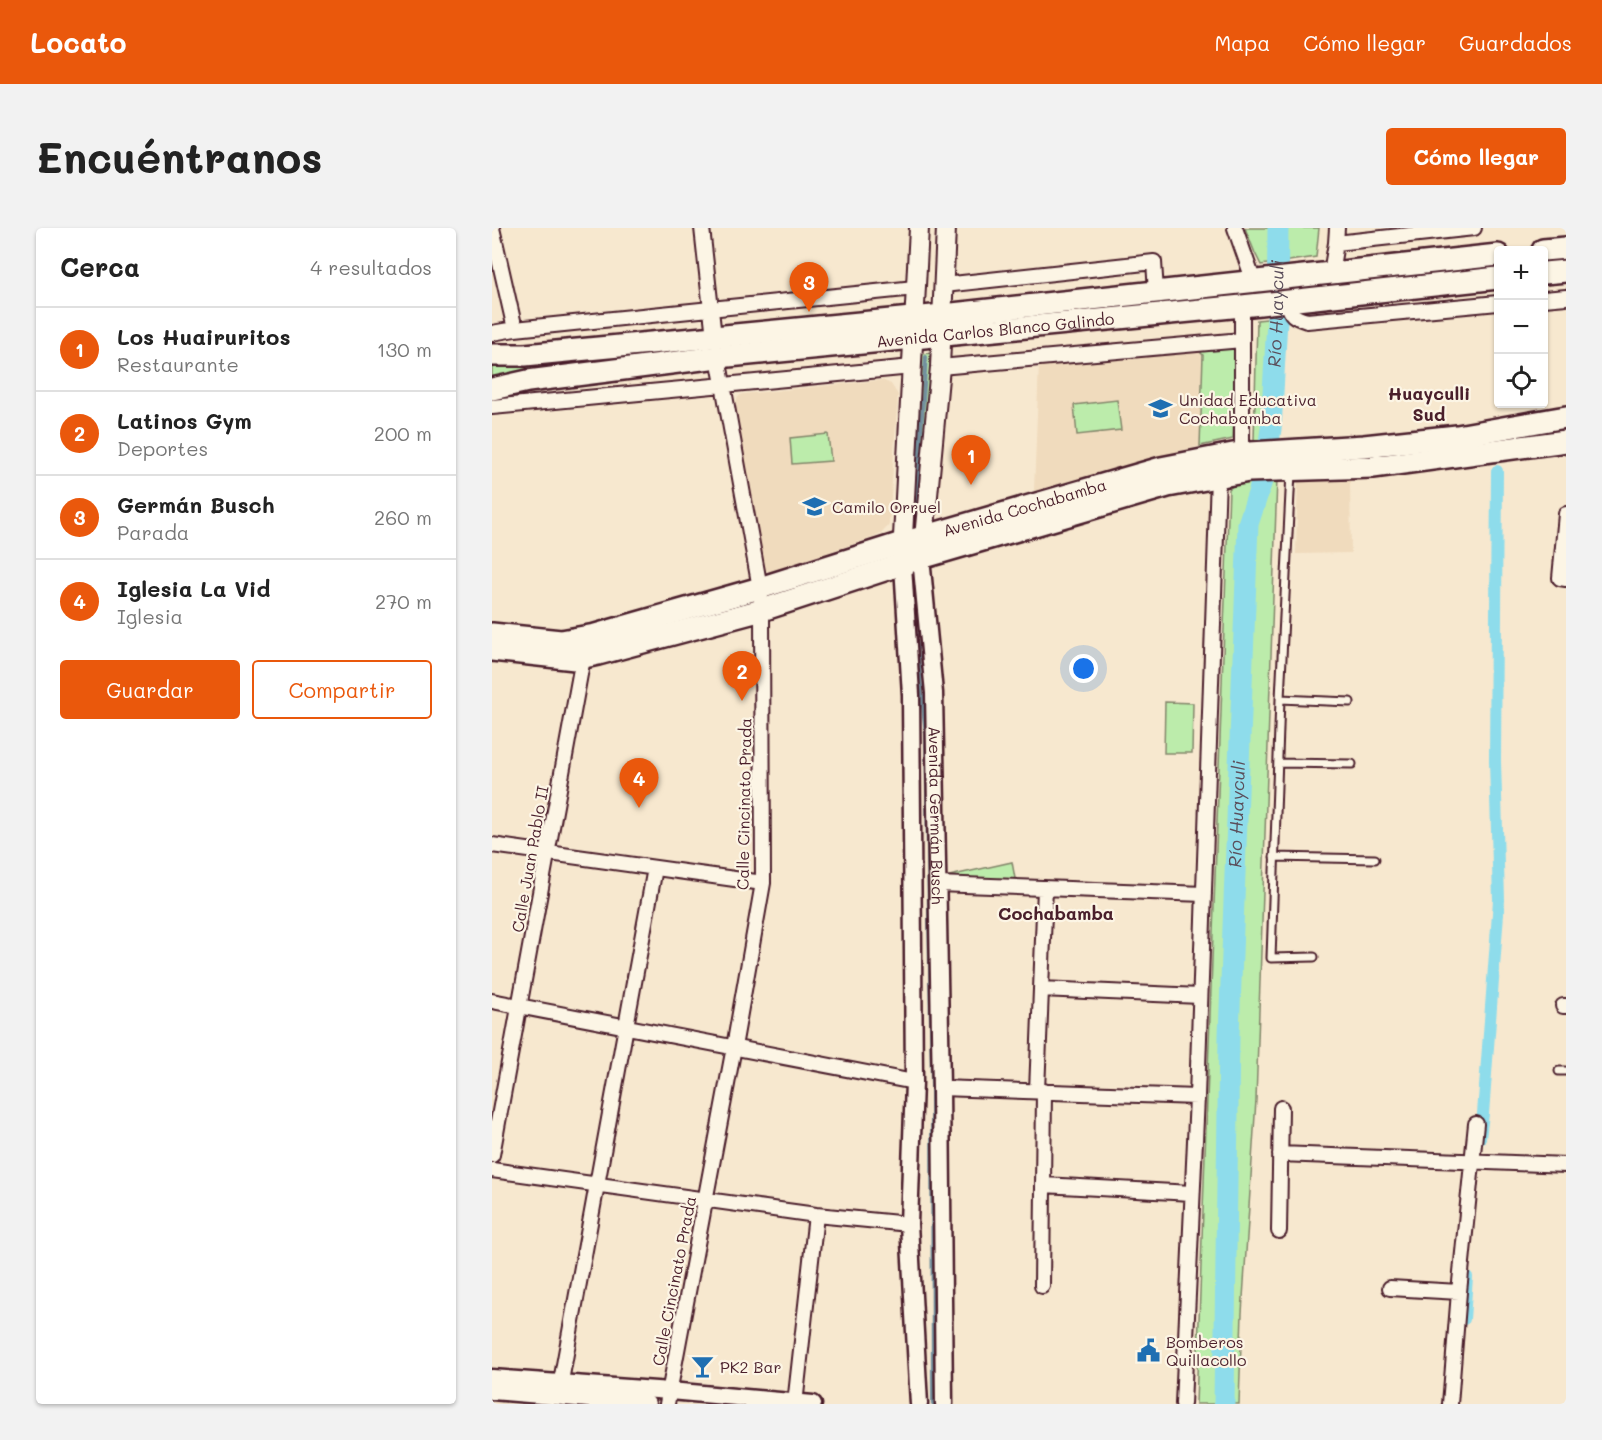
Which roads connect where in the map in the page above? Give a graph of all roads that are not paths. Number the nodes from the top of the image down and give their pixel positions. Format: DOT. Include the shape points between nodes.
graph roads {
  1 [pos="492,228"];
  2 [pos="702,228"];
  3 [pos="919,228"];
  4 [pos="946,228"];
  5 [pos="1235,228"];
  6 [pos="1337,228"];
  7 [pos="1474,228"];
  8 [pos="1336,243"];
  9 [pos="1566,248"];
  10 [pos="1548,250"];
  11 [pos="1494,255"];
  12 [pos="1566,271"];
  13 [pos="1331,273"];
  14 [pos="1548,273"];
  15 [pos="1494,278"];
  16 [pos="944,280"];
  17 [pos="1268,280"];
  18 [pos="915,282"];
  19 [pos="1156,292"];
  20 [pos="1566,297"];
  21 [pos="1548,299"];
  22 [pos="1280,302"];
  23 [pos="1494,303"];
  24 [pos="1242,306"];
  25 [pos="711,309"];
  26 [pos="943,315"];
  27 [pos="914,316"];
  28 [pos="515,329"];
  29 [pos="492,333"];
  30 [pos="942,336"];
  31 [pos="913,338"];
  32 [pos="1242,340"];
  33 [pos="716,347"];
  34 [pos="492,355"];
  35 [pos="912,367"];
  36 [pos="940,368"];
  37 [pos="723,385"];
  38 [pos="492,389"];
  39 [pos="492,407"];
  40 [pos="1566,417"];
  41 [pos="1566,441"];
  42 [pos="1254,463"];
  43 [pos="1566,514"];
  44 [pos="925,536"];
  45 [pos="902,543"];
  46 [pos="912,561"];
  47 [pos="1566,579"];
  48 [pos="760,588"];
  49 [pos="762,610"];
  50 [pos="492,634"];
  51 [pos="582,648"];
  52 [pos="492,650"];
  53 [pos="1280,699"];
  54 [pos="1350,702"];
  55 [pos="1278,763"];
  56 [pos="1352,764"];
  57 [pos="492,845"];
  58 [pos="548,854"];
  59 [pos="1274,857"];
  60 [pos="1375,859"];
  61 [pos="655,868"];
  62 [pos="762,883"];
  63 [pos="938,884"];
  64 [pos="1045,888"];
  65 [pos="1204,894"];
  66 [pos="1314,957"];
  67 [pos="1041,989"];
  68 [pos="1200,996"];
  69 [pos="492,1001"];
  70 [pos="520,1006"];
  71 [pos="626,1026"];
  72 [pos="734,1047"];
  73 [pos="914,1082"];
  74 [pos="941,1088"];
  75 [pos="1040,1091"];
  76 [pos="1197,1097"];
  77 [pos="1281,1108"];
  78 [pos="1476,1124"];
  79 [pos="1280,1154"];
  80 [pos="492,1155"];
  81 [pos="1473,1161"];
  82 [pos="1566,1165"];
  83 [pos="492,1170"];
  84 [pos="598,1184"];
  85 [pos="1043,1185"];
  86 [pos="1192,1193"];
  87 [pos="706,1199"];
  88 [pos="816,1215"];
  89 [pos="909,1224"];
  90 [pos="1279,1231"];
  91 [pos="1042,1286"];
  92 [pos="1390,1288"];
  93 [pos="1459,1292"];
  94 [pos="492,1378"];
  95 [pos="559,1390"];
  96 [pos="492,1391"];
  97 [pos="669,1398"];
  98 [pos="795,1403"];
  99 [pos="647,1404"];
  100 [pos="813,1404"];
  101 [pos="918,1404"];
  102 [pos="944,1404"];
  103 [pos="1183,1404"];
  104 [pos="1450,1404"];
  1 -- 28 [label="street"];
  2 -- 25 [label="street, Calle Cincinato Prada"];
  3 -- 18 [label="main road, Avenida Germán Busch"];
  4 -- 16 [label="main road, Avenida Germán Busch"];
  5 -- 17 [label="street"];
  6 -- 8 [label="street"];
  7 -- 8 [label="street"];
  8 -- 13 [label="street"];
  9 -- 10 [label="main road"];
  11 -- 13 [label="main road, Avenida Carlos Blanco Galindo"];
  12 -- 14 [label="main road"];
  13 -- 17 [label="main road, Avenida Carlos Blanco Galindo"];
  15 -- 22 [label="main road, Avenida Carlos Blanco Galindo"];
  16 -- 18 [label="main road"];
  16 -- 19 [label="street" via="1154,262"];
  16 -- 26 [label="main road, Avenida Germán Busch"];
  17 -- 19 [label="main road, Avenida Carlos Blanco Galindo"];
  18 -- 25 [label="street"];
  18 -- 27 [label="main road, Avenida Germán Busch"];
  19 -- 26 [label="main road, Avenida Carlos Blanco Galindo"];
  20 -- 21 [label="street"];
  22 -- 23 [label="street" via="1296,318 1307,321"];
  22 -- 24 [label="main road, Avenida Carlos Blanco Galindo"];
  24 -- 30 [label="main road, Avenida Carlos Blanco Galindo"];
  24 -- 32 [label="street"];
  25 -- 28 [label="street"];
  25 -- 33 [label="street, Calle Cincinato Prada"];
  26 -- 27 [label="main road, Avenida Carlos Blanco Galindo"];
  26 -- 30 [label="main road, Avenida Germán Busch"];
  27 -- 31 [label="main road, Avenida Germán Busch"];
  27 -- 33 [label="main road, Avenida Carlos Blanco Galindo"];
  28 -- 29 [label="street"];
  30 -- 31 [label="main road, Avenida Carlos Blanco Galindo"];
  30 -- 36 [label="main road, Avenida Germán Busch"];
  31 -- 33 [label="main road, Avenida Carlos Blanco Galindo"];
  31 -- 35 [label="main road, Avenida Germán Busch"];
  32 -- 36 [label="street, Avenida Carlos Blanco Galindo"];
  32 -- 42 [label="street"];
  33 -- 34 [label="main road, Avenida Carlos Blanco Galindo"];
  33 -- 37 [label="street, Calle Cincinato Prada"];
  33 -- 38 [label="main road, Avenida Carlos Blanco Galindo"];
  35 -- 37 [label="street, Avenida Carlos Blanco Galindo"];
  35 -- 45 [label="main road, Avenida Germán Busch"];
  36 -- 44 [label="main road, Avenida Germán Busch"];
  37 -- 39 [label="street, Avenida Carlos Blanco Galindo"];
  37 -- 48 [label="street, Calle Cincinato Prada"];
  40 -- 42 [label="main road, Avenida Cochabamba"];
  41 -- 42 [label="main road, Avenida Cochabamba" via="1372,467"];
  42 -- 44 [label="main road, Avenida Cochabamba" via="1161,468"];
  42 -- 46 [label="main road, Avenida Cochabamba"];
  42 -- 53 [label="lane"];
  42 -- 65 [label="street"];
  43 -- 47 [label="street" via="1560,578"];
  44 -- 45 [label="main road, Avenida Cochabamba"];
  44 -- 46 [label="main road, Avenida Germán Busch"];
  45 -- 46 [label="main road, Avenida Germán Busch"];
  45 -- 48 [label="main road, Avenida Cochabamba"];
  46 -- 49 [label="main road, Avenida Cochabamba"];
  46 -- 63 [label="street, Avenida Germán Busch" via="934,693"];
  46 -- 73 [label="street, Avenida Germán Busch"];
  48 -- 49 [label="street, Calle Cincinato Prada"];
  48 -- 51 [label="main road, Avenida Cochabamba"];
  49 -- 51 [label="main road, Avenida Cochabamba"];
  49 -- 62 [label="street, Calle Cincinato Prada"];
  50 -- 51 [label="main road, Avenida Cochabamba" via="561,641"];
  51 -- 52 [label="main road, Avenida Cochabamba" via="566,659"];
  51 -- 58 [label="street, Calle Juan Pablo II"];
  53 -- 54 [label="lane"];
  53 -- 55 [label="lane"];
  55 -- 56 [label="lane"];
  55 -- 59 [label="lane"];
  57 -- 58 [label="street"];
  58 -- 61 [label="street"];
  58 -- 70 [label="street, Calle Juan Pablo II"];
  59 -- 60 [label="lane"];
  59 -- 66 [label="lane" via="1271,958"];
  61 -- 62 [label="street"];
  61 -- 71 [label="street"];
  62 -- 72 [label="street, Calle Cincinato Prada"];
  63 -- 64 [label="street"];
  63 -- 74 [label="street, Avenida Germán Busch"];
  64 -- 65 [label="street"];
  64 -- 67 [label="street"];
  65 -- 68 [label="street"];
  67 -- 68 [label="street"];
  67 -- 75 [label="street"];
  68 -- 76 [label="street"];
  69 -- 70 [label="street"];
  70 -- 71 [label="street"];
  70 -- 80 [label="street, Calle Juan Pablo II"];
  71 -- 72 [label="street"];
  71 -- 84 [label="street"];
  72 -- 73 [label="street"];
  72 -- 87 [label="street, Calle Cincinato Prada"];
  73 -- 89 [label="street, Avenida Germán Busch"];
  74 -- 75 [label="street"];
  74 -- 102 [label="street, Avenida Germán Busch"];
  75 -- 76 [label="street"];
  75 -- 85 [label="street"];
  76 -- 86 [label="street"];
  77 -- 79 [label="street"];
  78 -- 81 [label="street"];
  79 -- 81 [label="street"];
  79 -- 90 [label="street"];
  81 -- 82 [label="street"];
  81 -- 93 [label="street"];
  83 -- 84 [label="street"];
  84 -- 87 [label="street"];
  84 -- 95 [label="street"];
  85 -- 86 [label="street"];
  85 -- 91 [label="street"];
  86 -- 103 [label="street"];
  87 -- 88 [label="street"];
  87 -- 97 [label="street, Calle Cincinato Prada"];
  88 -- 89 [label="street"];
  88 -- 98 [label="street"];
  89 -- 101 [label="street, Avenida Germán Busch"];
  92 -- 93 [label="street"];
  93 -- 104 [label="street"];
  94 -- 95 [label="street"];
  95 -- 96 [label="street"];
  95 -- 97 [label="street"];
  95 -- 99 [label="street"];
  97 -- 98 [label="street"];
  98 -- 100 [label="street"];
}
